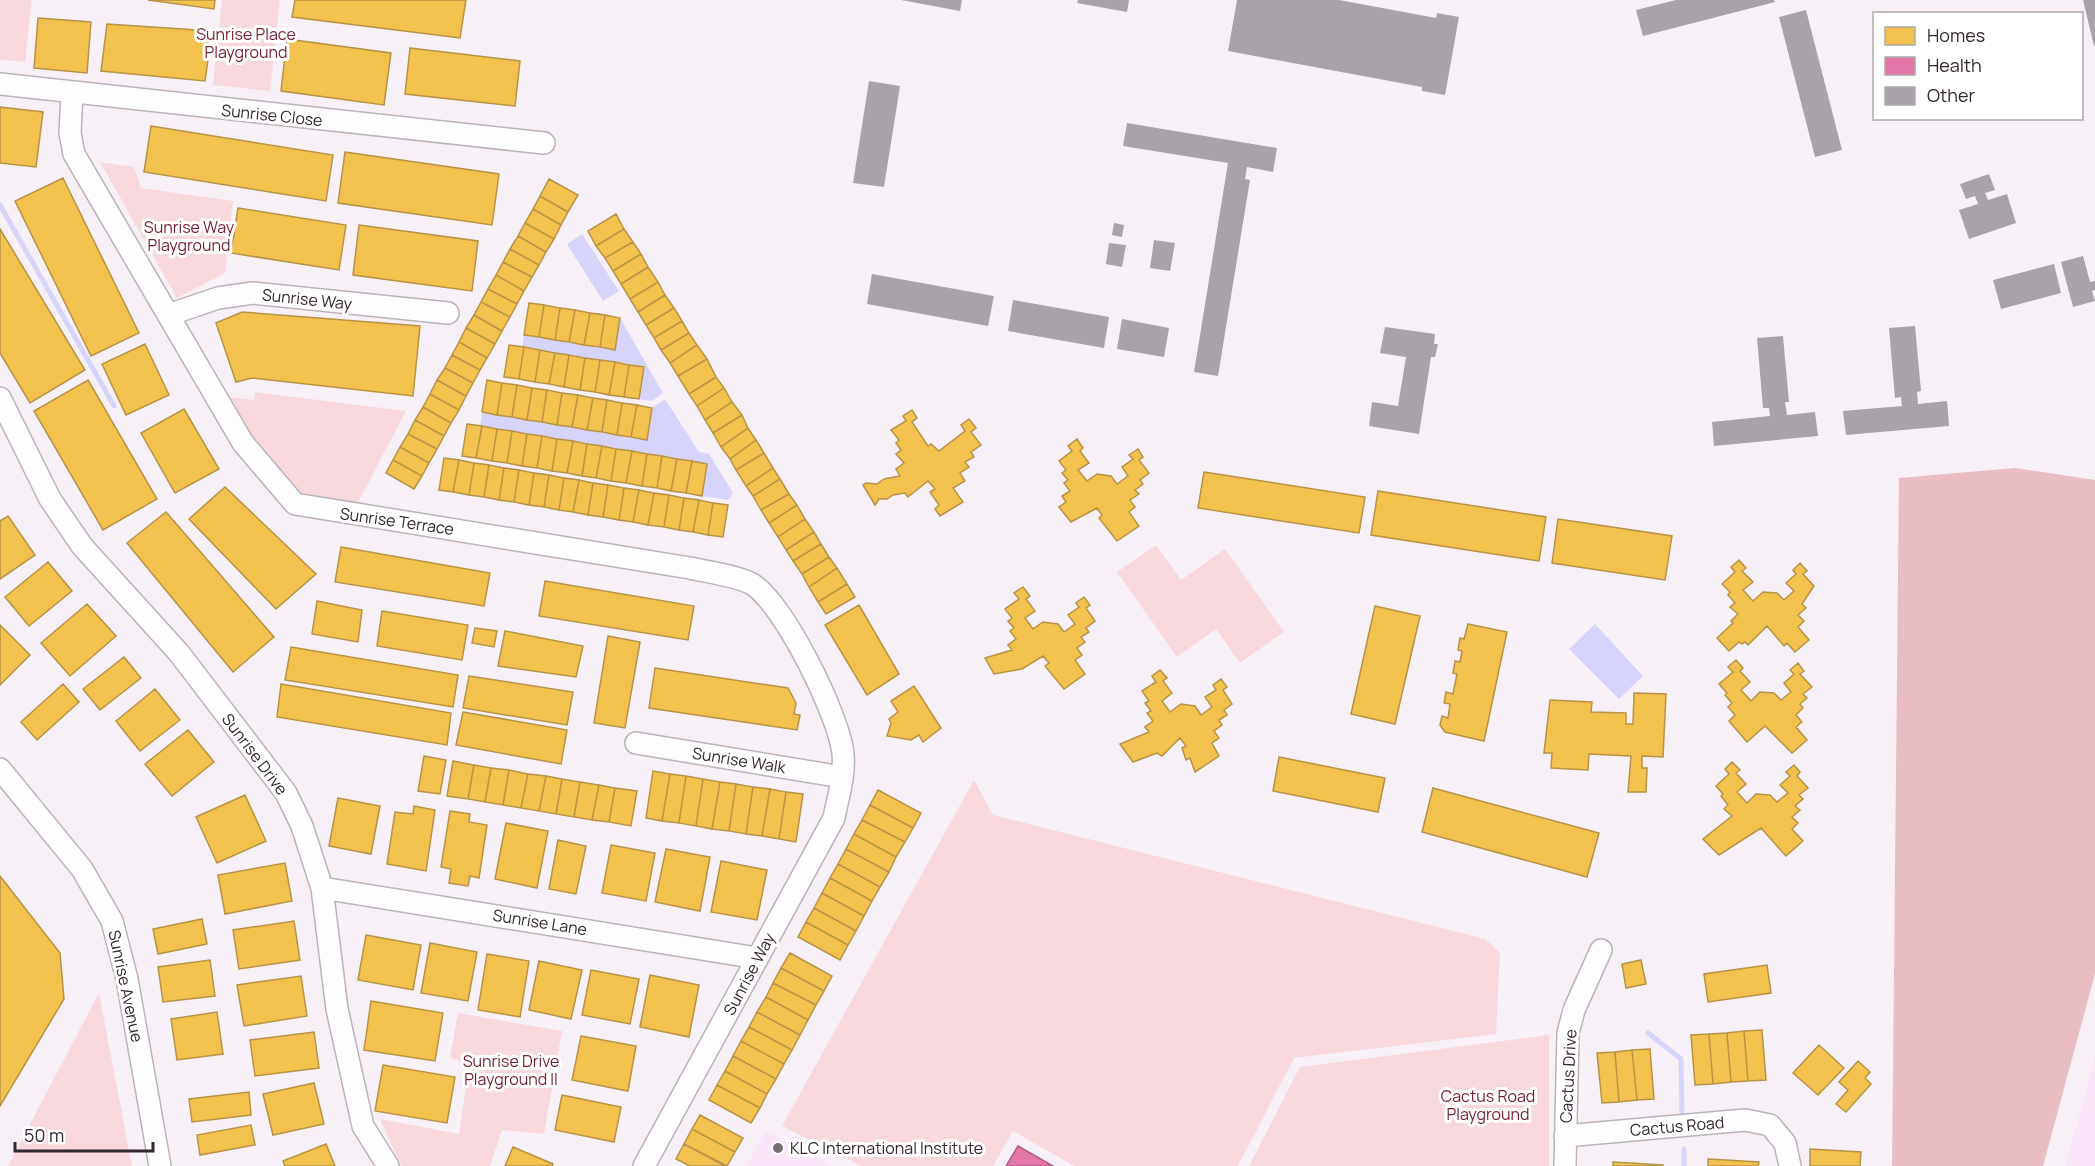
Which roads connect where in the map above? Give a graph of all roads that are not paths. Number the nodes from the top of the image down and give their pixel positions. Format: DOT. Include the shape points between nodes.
graph roads {
  1 [pos="0,84"];
  2 [pos="72,93"];
  3 [pos="544,143"];
  4 [pos="448,313"];
  5 [pos="168,315"];
  6 [pos="0,398"];
  7 [pos="636,743"];
  8 [pos="0,769"];
  9 [pos="842,777"];
  10 [pos="322,888"];
  11 [pos="1601,950"];
  12 [pos="757,958"];
  13 [pos="1565,1136"];
  14 [pos="160,1166"];
  15 [pos="388,1166"];
  16 [pos="644,1166"];
  17 [pos="1565,1166"];
  18 [pos="1791,1166"];
  1 -- 2 [label="street, Sunrise Close"];
  2 -- 3 [label="street, Sunrise Close"];
  2 -- 5 [label="street, Sunrise Terrace" via="69,133 74,154"];
  4 -- 5 [label="street, Sunrise Way" via="253,293 218,298"];
  5 -- 9 [label="street, Sunrise Terrace" via="243,443 295,504 679,566 752,584 769,599 806,655 841,740"];
  6 -- 10 [label="street, Sunrise Drive" via="50,499 82,546 179,653 286,793 302,826"];
  7 -- 9 [label="street, Sunrise Walk"];
  8 -- 14 [label="street, Sunrise Avenue" via="82,868 112,921 127,979"];
  9 -- 12 [label="street, Sunrise Way" via="834,818"];
  10 -- 12 [label="street, Sunrise Lane"];
  10 -- 15 [label="street, Sunrise Drive" via="337,1009 363,1126"];
  11 -- 13 [label="street, Cactus Drive" via="1568,1033"];
  12 -- 16 [label="street, Sunrise Way"];
  13 -- 17 [label="street"];
  13 -- 18 [label="street, Cactus Road" via="1745,1120 1770,1125 1785,1143"];
}
